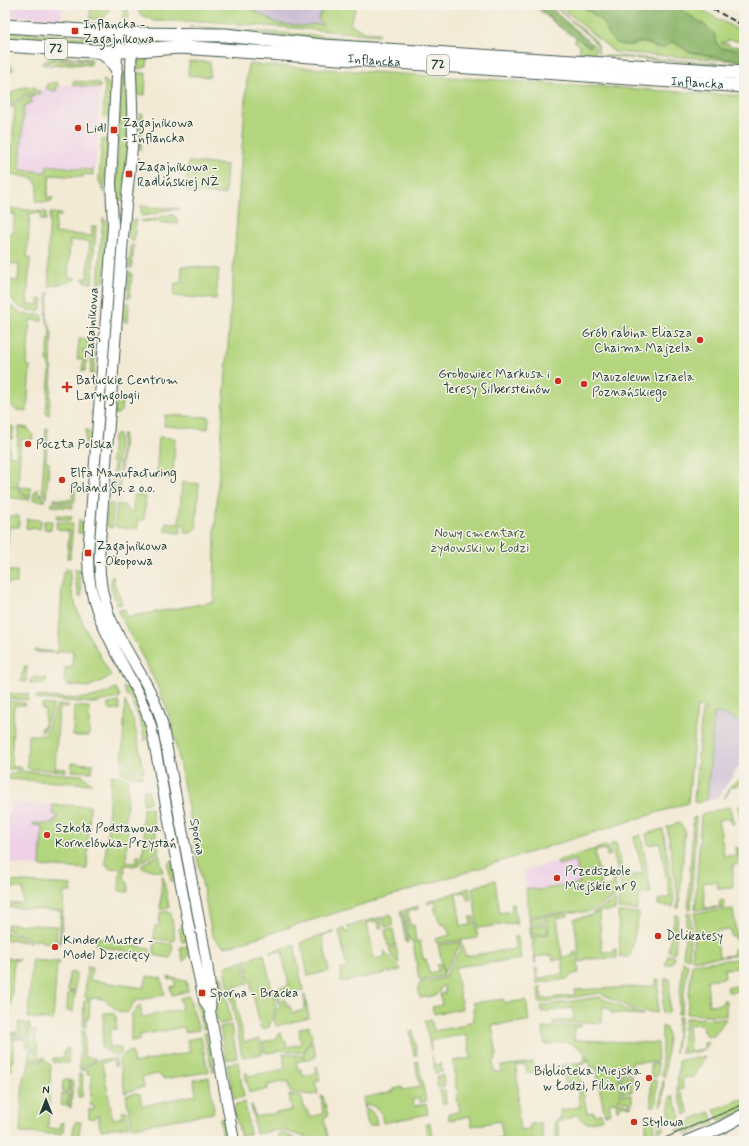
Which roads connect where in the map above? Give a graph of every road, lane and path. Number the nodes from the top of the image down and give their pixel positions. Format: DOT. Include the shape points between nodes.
graph roads {
  1 [pos="5,26"];
  2 [pos="118,34"];
  3 [pos="132,34"];
  4 [pos="5,45"];
  5 [pos="131,51"];
  6 [pos="98,52"];
  7 [pos="118,52"];
  8 [pos="117,71"];
  9 [pos="744,73"];
  10 [pos="744,86"];
  11 [pos="139,671"];
  12 [pos="129,677"];
  13 [pos="210,1011"];
  14 [pos="744,1115"];
  15 [pos="744,1124"];
  16 [pos="720,1128"];
  17 [pos="234,1141"];
  18 [pos="689,1141"];
  1 -- 2 [label="main road, Inflancka / 72"];
  2 -- 3 [label="main road, Inflancka / 72"];
  2 -- 7 [label="street, Zagajnikowa"];
  3 -- 5 [label="street, Zagajnikowa"];
  3 -- 9 [label="main road, Inflancka / 72" via="225,35 323,46"];
  4 -- 6 [label="main road, Inflancka / 72"];
  5 -- 7 [label="main road, Inflancka / 72"];
  5 -- 10 [label="main road, Inflancka / 72" via="186,47"];
  5 -- 11 [label="street, Zagajnikowa" via="132,151 99,562 102,590 108,612"];
  6 -- 7 [label="main road, Inflancka / 72"];
  6 -- 8 [label="street"];
  7 -- 8 [label="street, Zagajnikowa"];
  8 -- 12 [label="street, Zagajnikowa" via="111,183 113,225 88,564 95,607"];
  11 -- 13 [label="street, Sporna" via="156,703 164,729 209,975"];
  12 -- 13 [label="street, Sporna" via="152,726 192,943 204,1000"];
  13 -- 17 [label="street, Sporna"];
  14 -- 16 [label="main road"];
  15 -- 16 [label="main road"];
  16 -- 18 [label="main road"];
}
